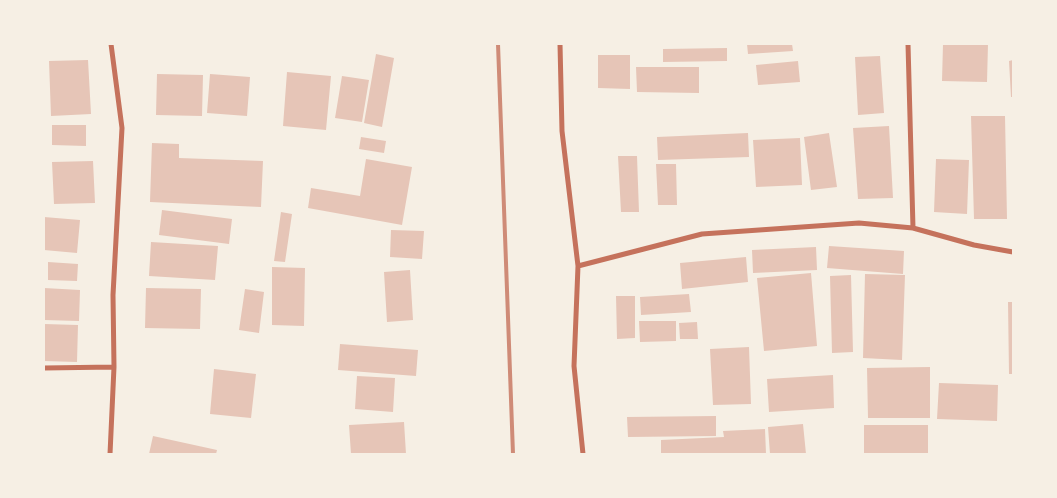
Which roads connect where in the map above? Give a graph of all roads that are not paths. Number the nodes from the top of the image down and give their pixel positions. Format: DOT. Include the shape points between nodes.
graph roads {
  1 [pos="111,44"];
  2 [pos="560,44"];
  3 [pos="908,44"];
  4 [pos="913,228"];
  5 [pos="1013,252"];
  6 [pos="578,266"];
  7 [pos="114,367"];
  8 [pos="44,368"];
  9 [pos="110,454"];
  10 [pos="583,454"];
  1 -- 7 [label="street" via="122,128 113,295"];
  2 -- 6 [label="street" via="562,131"];
  3 -- 4 [label="street"];
  4 -- 5 [label="street"];
  4 -- 6 [label="street" via="859,223 702,234"];
  6 -- 10 [label="street" via="574,366"];
  7 -- 8 [label="street"];
  7 -- 9 [label="street"];
}
